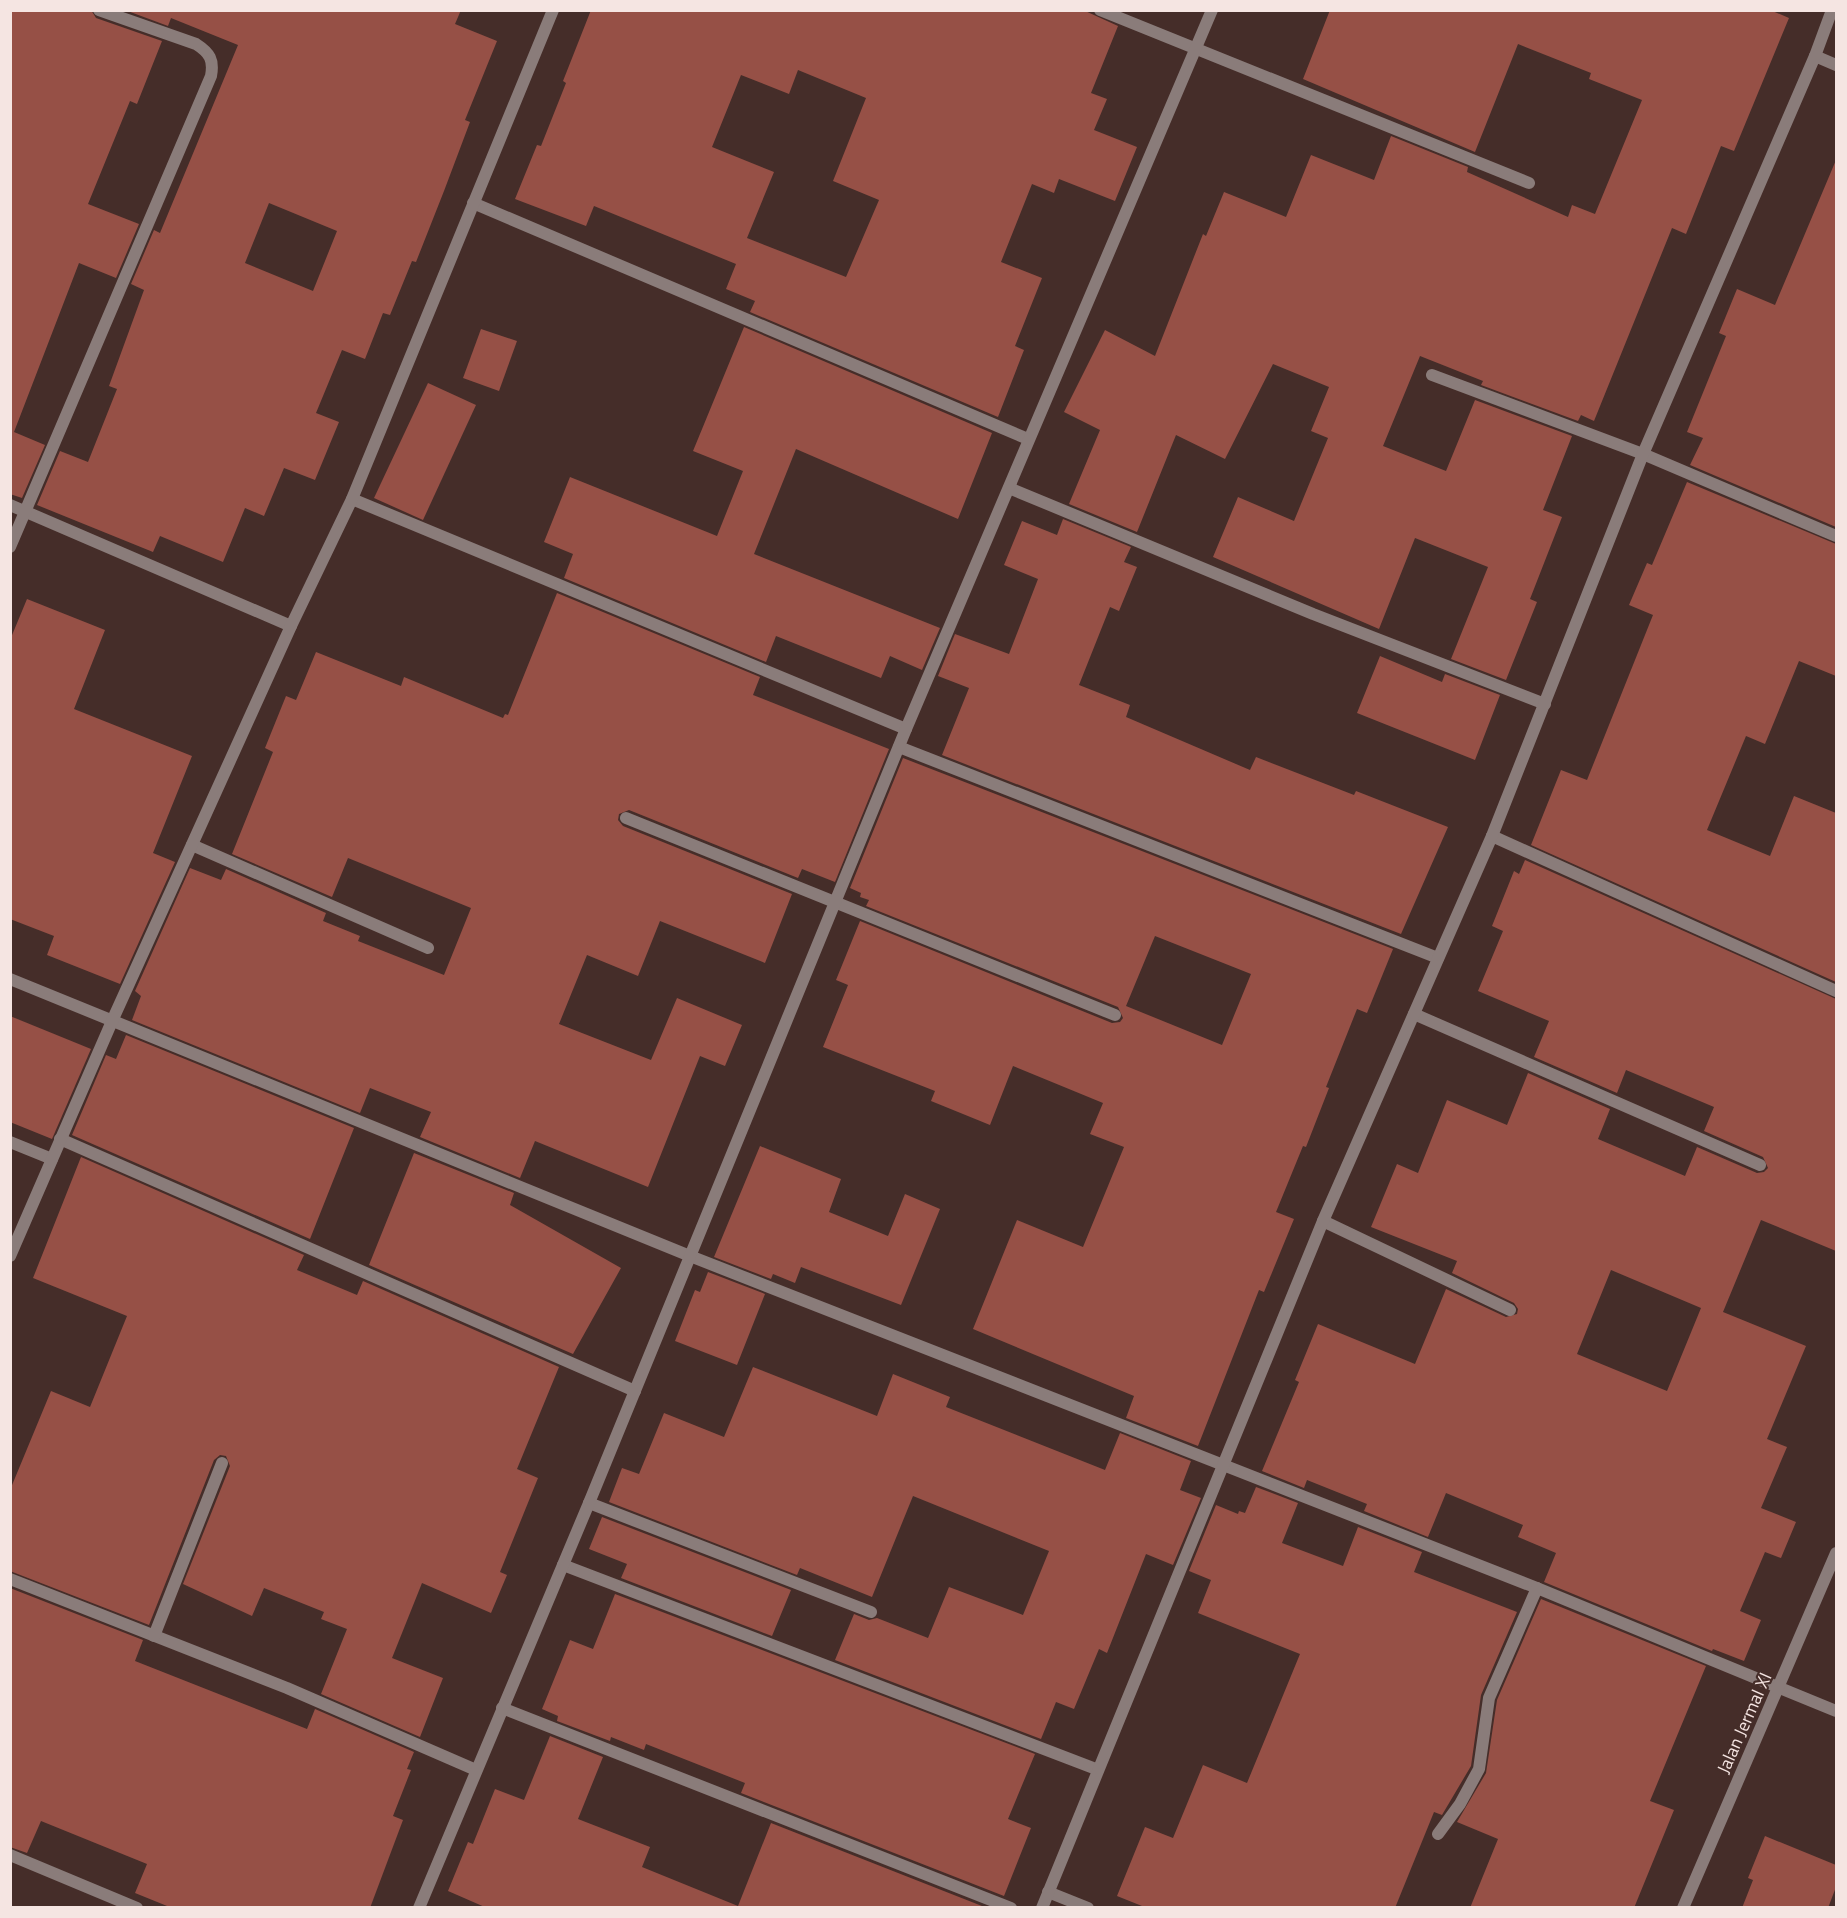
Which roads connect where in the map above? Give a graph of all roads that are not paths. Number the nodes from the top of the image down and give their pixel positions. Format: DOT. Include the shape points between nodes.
graph roads {
  1 [pos="99,10"];
  2 [pos="552,10"];
  3 [pos="1100,10"];
  4 [pos="1212,10"];
  5 [pos="1828,12"];
  6 [pos="1195,51"];
  7 [pos="1815,56"];
  8 [pos="1836,65"];
  9 [pos="1529,183"];
  10 [pos="473,203"];
  11 [pos="1432,375"];
  12 [pos="1028,439"];
  13 [pos="1643,454"];
  14 [pos="1009,488"];
  15 [pos="352,499"];
  16 [pos="10,504"];
  17 [pos="26,511"];
  18 [pos="1836,536"];
  19 [pos="10,547"];
  20 [pos="291,626"];
  21 [pos="1545,704"];
  22 [pos="906,729"];
  23 [pos="899,747"];
  24 [pos="626,818"];
  25 [pos="1492,837"];
  26 [pos="192,845"];
  27 [pos="836,901"];
  28 [pos="428,948"];
  29 [pos="1438,957"];
  30 [pos="10,979"];
  31 [pos="1836,992"];
  32 [pos="1414,1014"];
  33 [pos="1115,1015"];
  34 [pos="112,1020"];
  35 [pos="60,1139"];
  36 [pos="10,1142"];
  37 [pos="52,1159"];
  38 [pos="1760,1165"];
  39 [pos="1323,1221"];
  40 [pos="10,1256"];
  41 [pos="690,1257"];
  42 [pos="1510,1310"];
  43 [pos="635,1391"];
  44 [pos="222,1463"];
  45 [pos="1224,1466"];
  46 [pos="589,1503"];
  47 [pos="1836,1553"];
  48 [pos="563,1565"];
  49 [pos="10,1579"];
  50 [pos="1537,1588"];
  51 [pos="871,1612"];
  52 [pos="154,1636"];
  53 [pos="1778,1690"];
  54 [pos="502,1708"];
  55 [pos="1836,1711"];
  56 [pos="1096,1769"];
  57 [pos="476,1770"];
  58 [pos="1438,1834"];
  59 [pos="10,1854"];
  60 [pos="1048,1892"];
  61 [pos="137,1908"];
  62 [pos="418,1908"];
  63 [pos="1011,1908"];
  64 [pos="1042,1908"];
  65 [pos="1088,1908"];
  66 [pos="1683,1908"];
  1 -- 17 [label="street" via="196,44 207,51 213,62 211,76"];
  2 -- 10 [label="street"];
  3 -- 6 [label="street"];
  4 -- 6 [label="street"];
  5 -- 7 [label="street"];
  6 -- 9 [label="street"];
  6 -- 12 [label="street"];
  7 -- 8 [label="street"];
  7 -- 13 [label="street"];
  10 -- 12 [label="street"];
  10 -- 15 [label="street"];
  11 -- 13 [label="street"];
  12 -- 14 [label="street"];
  13 -- 18 [label="street"];
  13 -- 21 [label="street"];
  14 -- 21 [label="street" via="1312,614"];
  14 -- 22 [label="street"];
  15 -- 20 [label="street"];
  15 -- 22 [label="street"];
  16 -- 17 [label="street"];
  17 -- 19 [label="street"];
  17 -- 20 [label="street"];
  20 -- 26 [label="street"];
  21 -- 25 [label="street"];
  22 -- 23 [label="street"];
  23 -- 27 [label="street"];
  23 -- 29 [label="street"];
  24 -- 27 [label="street"];
  25 -- 29 [label="street"];
  25 -- 31 [label="street"];
  26 -- 28 [label="street"];
  26 -- 34 [label="street"];
  27 -- 33 [label="street"];
  27 -- 41 [label="street"];
  29 -- 32 [label="street"];
  30 -- 34 [label="street"];
  32 -- 38 [label="street"];
  32 -- 39 [label="street"];
  34 -- 35 [label="street"];
  34 -- 41 [label="street"];
  35 -- 37 [label="street"];
  35 -- 43 [label="street"];
  36 -- 37 [label="street"];
  37 -- 40 [label="street"];
  39 -- 42 [label="street"];
  39 -- 45 [label="street"];
  41 -- 43 [label="street"];
  41 -- 45 [label="street"];
  43 -- 46 [label="street"];
  44 -- 52 [label="street"];
  45 -- 50 [label="street"];
  45 -- 56 [label="street"];
  46 -- 48 [label="street"];
  46 -- 51 [label="street"];
  47 -- 53 [label="street, Jalan Jermal XI"];
  48 -- 54 [label="street"];
  48 -- 56 [label="street"];
  49 -- 52 [label="street"];
  50 -- 53 [label="street"];
  50 -- 58 [label="street" via="1489,1698 1476,1775"];
  52 -- 57 [label="street" via="287,1688"];
  53 -- 55 [label="street"];
  53 -- 66 [label="street, Jalan Jermal XI"];
  54 -- 57 [label="street"];
  54 -- 63 [label="street"];
  56 -- 60 [label="street"];
  57 -- 62 [label="street"];
  59 -- 61 [label="street"];
  60 -- 64 [label="street"];
  60 -- 65 [label="street"];
}
